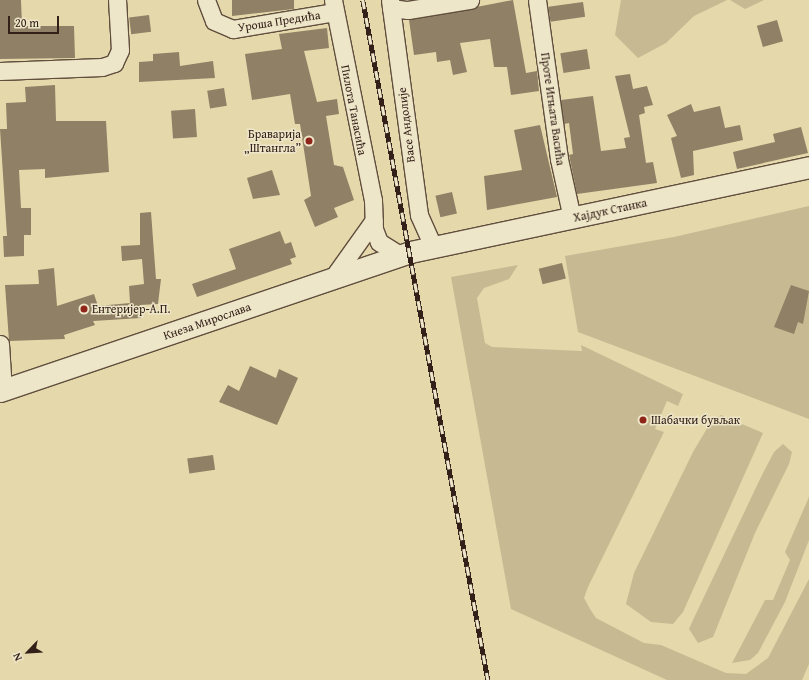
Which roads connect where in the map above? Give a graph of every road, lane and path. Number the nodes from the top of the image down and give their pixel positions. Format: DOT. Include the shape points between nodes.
graph roads {
  1 [pos="117,0"];
  2 [pos="206,0"];
  3 [pos="470,0"];
  4 [pos="537,0"];
  5 [pos="390,4"];
  6 [pos="334,6"];
  7 [pos="0,71"];
  8 [pos="809,166"];
  9 [pos="572,218"];
  10 [pos="374,220"];
  11 [pos="433,247"];
  12 [pos="405,254"];
  13 [pos="332,279"];
  14 [pos="0,344"];
  15 [pos="2,390"];
  1 -- 7 [label="street" via="120,50 114,63 102,67"];
  2 -- 6 [label="street, Уроша Предића" via="209,14 223,26 270,25"];
  3 -- 5 [label="street" via="408,10"];
  4 -- 9 [label="street, Проте Игњата Васића" via="559,159"];
  5 -- 11 [label="street, Васе Андолије" via="419,215"];
  6 -- 10 [label="street, Пилота Танасића"];
  8 -- 9 [label="street, Хајдук Станка"];
  9 -- 11 [label="street, Хајдук Станка"];
  10 -- 12 [label="street, Пилота Танасића" via="379,242"];
  10 -- 13 [label="street"];
  11 -- 12 [label="street, Хајдук Станка"];
  12 -- 13 [label="street, Кнеза Мирослава"];
  13 -- 15 [label="street, Кнеза Мирослава"];
  14 -- 15 [label="street, Кнеза Мирослава"];
}
